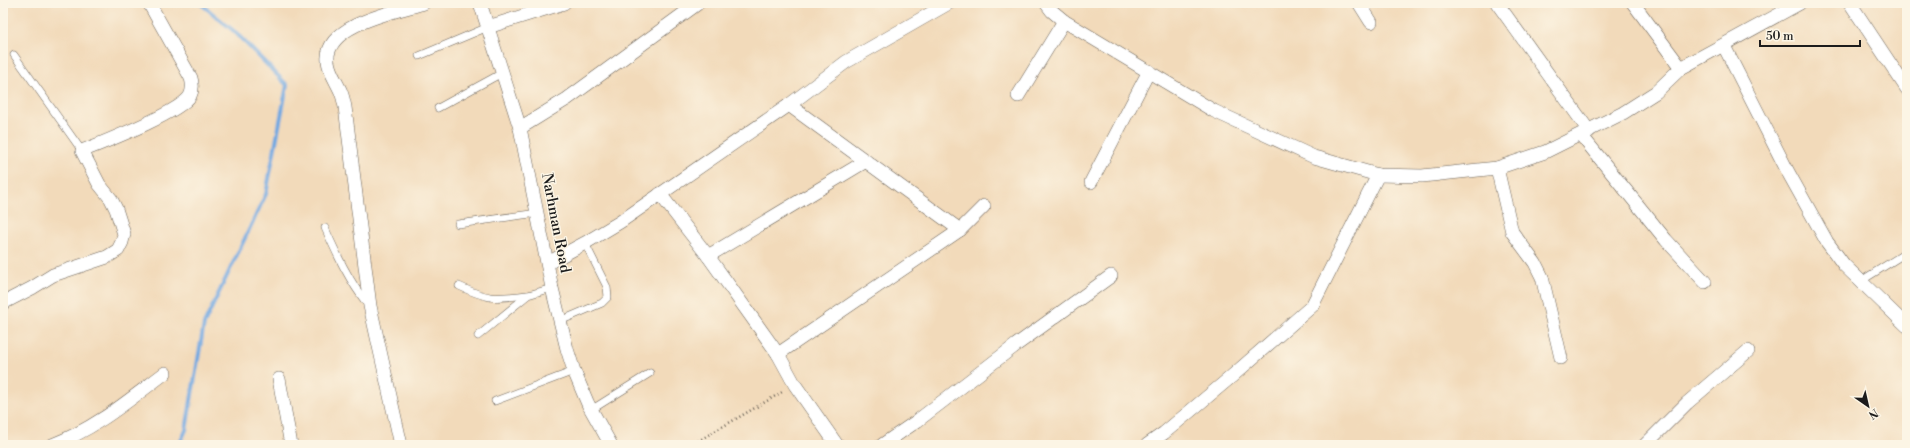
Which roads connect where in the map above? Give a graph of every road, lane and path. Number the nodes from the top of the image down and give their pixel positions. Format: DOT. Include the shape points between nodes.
graph roads {
  1 [pos="149,3"];
  2 [pos="424,3"];
  3 [pos="480,3"];
  4 [pos="564,3"];
  5 [pos="949,3"];
  6 [pos="1046,3"];
  7 [pos="1359,3"];
  8 [pos="1497,3"];
  9 [pos="1633,3"];
  10 [pos="1800,3"];
  11 [pos="1850,3"];
  12 [pos="697,4"];
  13 [pos="1782,8"];
  14 [pos="1064,21"];
  15 [pos="1371,22"];
  16 [pos="488,28"];
  17 [pos="1724,46"];
  18 [pos="14,55"];
  19 [pos="419,56"];
  20 [pos="1681,68"];
  21 [pos="1149,71"];
  22 [pos="502,73"];
  23 [pos="1907,89"];
  24 [pos="1018,96"];
  25 [pos="789,105"];
  26 [pos="438,108"];
  27 [pos="520,128"];
  28 [pos="1585,133"];
  29 [pos="82,151"];
  30 [pos="866,160"];
  31 [pos="1497,168"];
  32 [pos="1378,175"];
  33 [pos="1091,182"];
  34 [pos="660,194"];
  35 [pos="984,206"];
  36 [pos="538,213"];
  37 [pos="458,224"];
  38 [pos="325,228"];
  39 [pos="960,230"];
  40 [pos="585,243"];
  41 [pos="1907,252"];
  42 [pos="708,256"];
  43 [pos="548,263"];
  44 [pos="1111,276"];
  45 [pos="1861,281"];
  46 [pos="1705,282"];
  47 [pos="459,286"];
  48 [pos="552,288"];
  49 [pos="528,295"];
  50 [pos="3,303"];
  51 [pos="370,306"];
  52 [pos="560,321"];
  53 [pos="1907,326"];
  54 [pos="478,336"];
  55 [pos="1748,351"];
  56 [pos="778,354"];
  57 [pos="1561,358"];
  58 [pos="574,371"];
  59 [pos="165,373"];
  60 [pos="650,373"];
  61 [pos="279,379"];
  62 [pos="795,385"];
  63 [pos="495,401"];
  64 [pos="591,410"];
  65 [pos="52,445"];
  66 [pos="292,445"];
  67 [pos="401,445"];
  68 [pos="611,445"];
  69 [pos="691,445"];
  70 [pos="837,445"];
  71 [pos="882,445"];
  72 [pos="1146,445"];
  73 [pos="1645,445"];
  1 -- 29 [label="street" via="191,78 193,88 181,105 133,130"];
  2 -- 51 [label="street" via="365,21 348,29 336,38 330,48 328,61 333,78 342,93 345,107"];
  3 -- 16 [label="street, Narhman Road"];
  4 -- 16 [label="street"];
  5 -- 25 [label="street" via="846,62"];
  6 -- 14 [label="street" via="1052,12"];
  7 -- 15 [label="street"];
  8 -- 28 [label="street"];
  9 -- 20 [label="street"];
  10 -- 13 [label="street"];
  11 -- 23 [label="street"];
  12 -- 27 [label="street" via="567,99"];
  13 -- 17 [label="street"];
  14 -- 21 [label="street"];
  14 -- 24 [label="street"];
  16 -- 19 [label="lane"];
  16 -- 22 [label="street, Narhman Road"];
  17 -- 20 [label="street"];
  17 -- 45 [label="street" via="1788,172 1828,242 1844,265"];
  18 -- 29 [label="lane"];
  20 -- 28 [label="street" via="1656,92"];
  21 -- 32 [label="street" via="1214,111 1314,157"];
  21 -- 33 [label="street"];
  22 -- 26 [label="lane"];
  22 -- 27 [label="street, Narhman Road"];
  25 -- 30 [label="street"];
  25 -- 34 [label="street"];
  27 -- 36 [label="street, Narhman Road"];
  28 -- 31 [label="street" via="1545,152"];
  28 -- 46 [label="street" via="1666,240"];
  29 -- 50 [label="street" via="99,184 116,209 124,234 118,250 107,257 53,275"];
  30 -- 39 [label="street"];
  30 -- 42 [label="street"];
  31 -- 32 [label="street" via="1422,176"];
  31 -- 57 [label="street" via="1512,232 1542,277"];
  32 -- 72 [label="street" via="1312,306 1231,377"];
  34 -- 40 [label="street"];
  34 -- 42 [label="street"];
  35 -- 39 [label="street"];
  36 -- 37 [label="lane"];
  36 -- 43 [label="street, Narhman Road"];
  38 -- 51 [label="lane" via="355,289"];
  39 -- 56 [label="street"];
  40 -- 43 [label="street"];
  40 -- 52 [label="lane" via="607,286 608,296 602,303"];
  41 -- 45 [label="lane"];
  42 -- 56 [label="street"];
  43 -- 48 [label="street, Narhman Road"];
  44 -- 71 [label="street"];
  45 -- 53 [label="street"];
  47 -- 49 [label="lane" via="482,297 497,299"];
  48 -- 49 [label="lane"];
  48 -- 52 [label="street, Narhman Road"];
  49 -- 54 [label="lane"];
  51 -- 67 [label="street"];
  52 -- 58 [label="street, Narhman Road"];
  55 -- 73 [label="street" via="1687,403"];
  56 -- 62 [label="street"];
  58 -- 63 [label="lane"];
  58 -- 64 [label="street, Narhman Road"];
  59 -- 65 [label="street" via="102,420 74,437"];
  60 -- 64 [label="lane"];
  61 -- 66 [label="street"];
  62 -- 69 [label="path"];
  62 -- 70 [label="street"];
  64 -- 68 [label="street, Narhman Road"];
}
